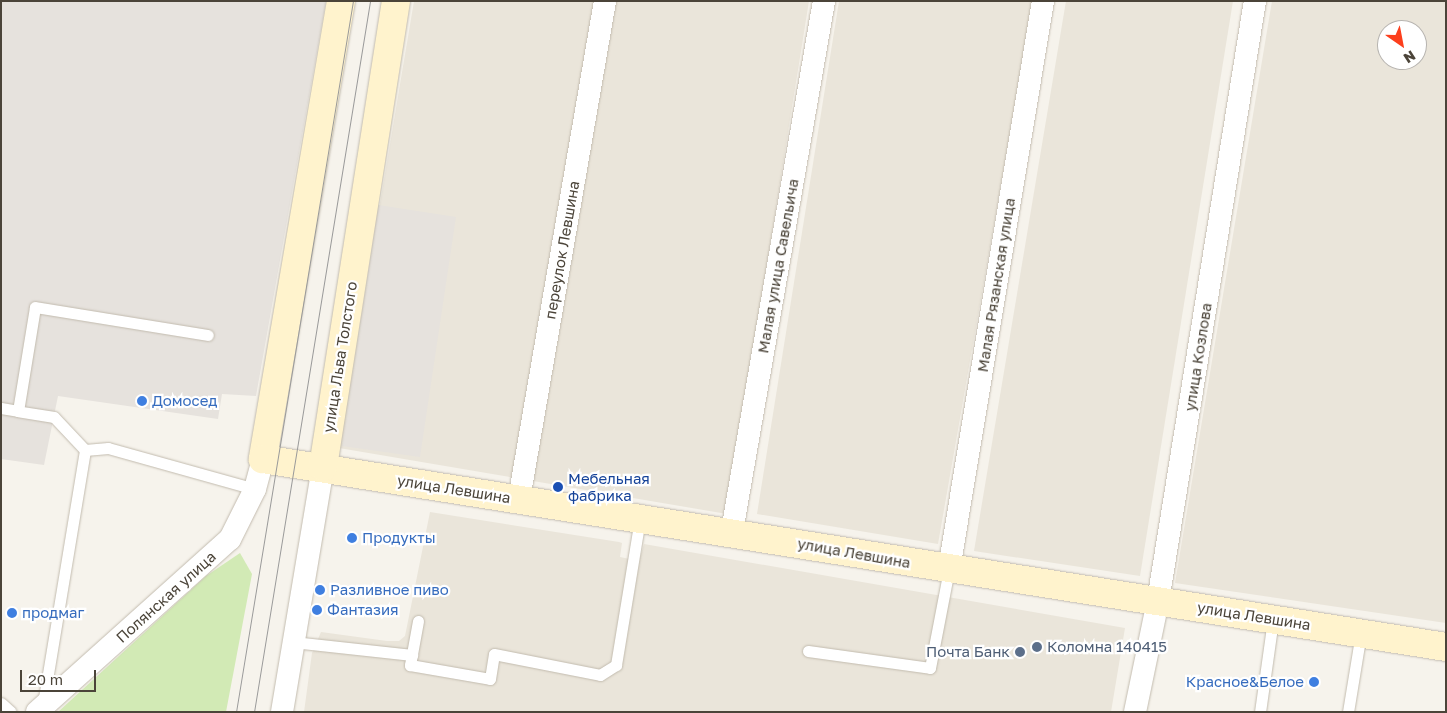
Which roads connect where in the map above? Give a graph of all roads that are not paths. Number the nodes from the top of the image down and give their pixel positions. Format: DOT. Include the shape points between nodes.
graph roads {
  1 [pos="341,1"];
  2 [pos="396,1"];
  3 [pos="605,1"];
  4 [pos="824,1"];
  5 [pos="1043,1"];
  6 [pos="1255,1"];
  7 [pos="208,334"];
  8 [pos="1,408"];
  9 [pos="18,411"];
  10 [pos="85,450"];
  11 [pos="263,459"];
  12 [pos="323,467"];
  13 [pos="255,489"];
  14 [pos="519,499"];
  15 [pos="640,518"];
  16 [pos="732,531"];
  17 [pos="949,569"];
  18 [pos="1158,601"];
  19 [pos="1273,619"];
  20 [pos="418,621"];
  21 [pos="1361,634"];
  22 [pos="293,642"];
  23 [pos="1446,647"];
  24 [pos="808,651"];
  25 [pos="412,656"];
  26 [pos="1,703"];
  27 [pos="40,709"];
  28 [pos="11,712"];
  29 [pos="282,712"];
  30 [pos="1135,712"];
  31 [pos="1260,712"];
  32 [pos="1348,712"];
  1 -- 11 [label="street"];
  2 -- 12 [label="street, улица Льва Толстого"];
  3 -- 14 [label="street, переулок Левшина"];
  4 -- 16 [label="street, Малая улица Савельича"];
  5 -- 17 [label="street, Малая Рязанская улица"];
  6 -- 18 [label="street, улица Козлова"];
  7 -- 9 [label="lane" via="35,307"];
  8 -- 9 [label="lane"];
  9 -- 10 [label="lane" via="54,418"];
  10 -- 13 [label="lane" via="108,448"];
  10 -- 27 [label="lane"];
  11 -- 12 [label="street, улица Левшина"];
  11 -- 13 [label="street, Полянская улица"];
  12 -- 14 [label="street, улица Левшина"];
  12 -- 22 [label="street, улица Льва Толстого"];
  13 -- 27 [label="street, Полянская улица" via="230,539"];
  14 -- 15 [label="street, улица Левшина"];
  15 -- 16 [label="street, улица Левшина"];
  15 -- 25 [label="lane" via="616,665 600,675 494,654 490,680 410,665"];
  16 -- 17 [label="street, улица Левшина"];
  17 -- 18 [label="street, улица Левшина"];
  17 -- 24 [label="lane" via="930,668"];
  18 -- 19 [label="street, улица Левшина"];
  18 -- 30 [label="street, улица Козлова"];
  19 -- 21 [label="street, улица Левшина"];
  19 -- 31 [label="lane"];
  20 -- 25 [label="lane"];
  21 -- 23 [label="street, улица Левшина"];
  21 -- 32 [label="lane"];
  22 -- 25 [label="lane"];
  22 -- 29 [label="street, улица Льва Толстого"];
  26 -- 28 [label="lane"];
}
